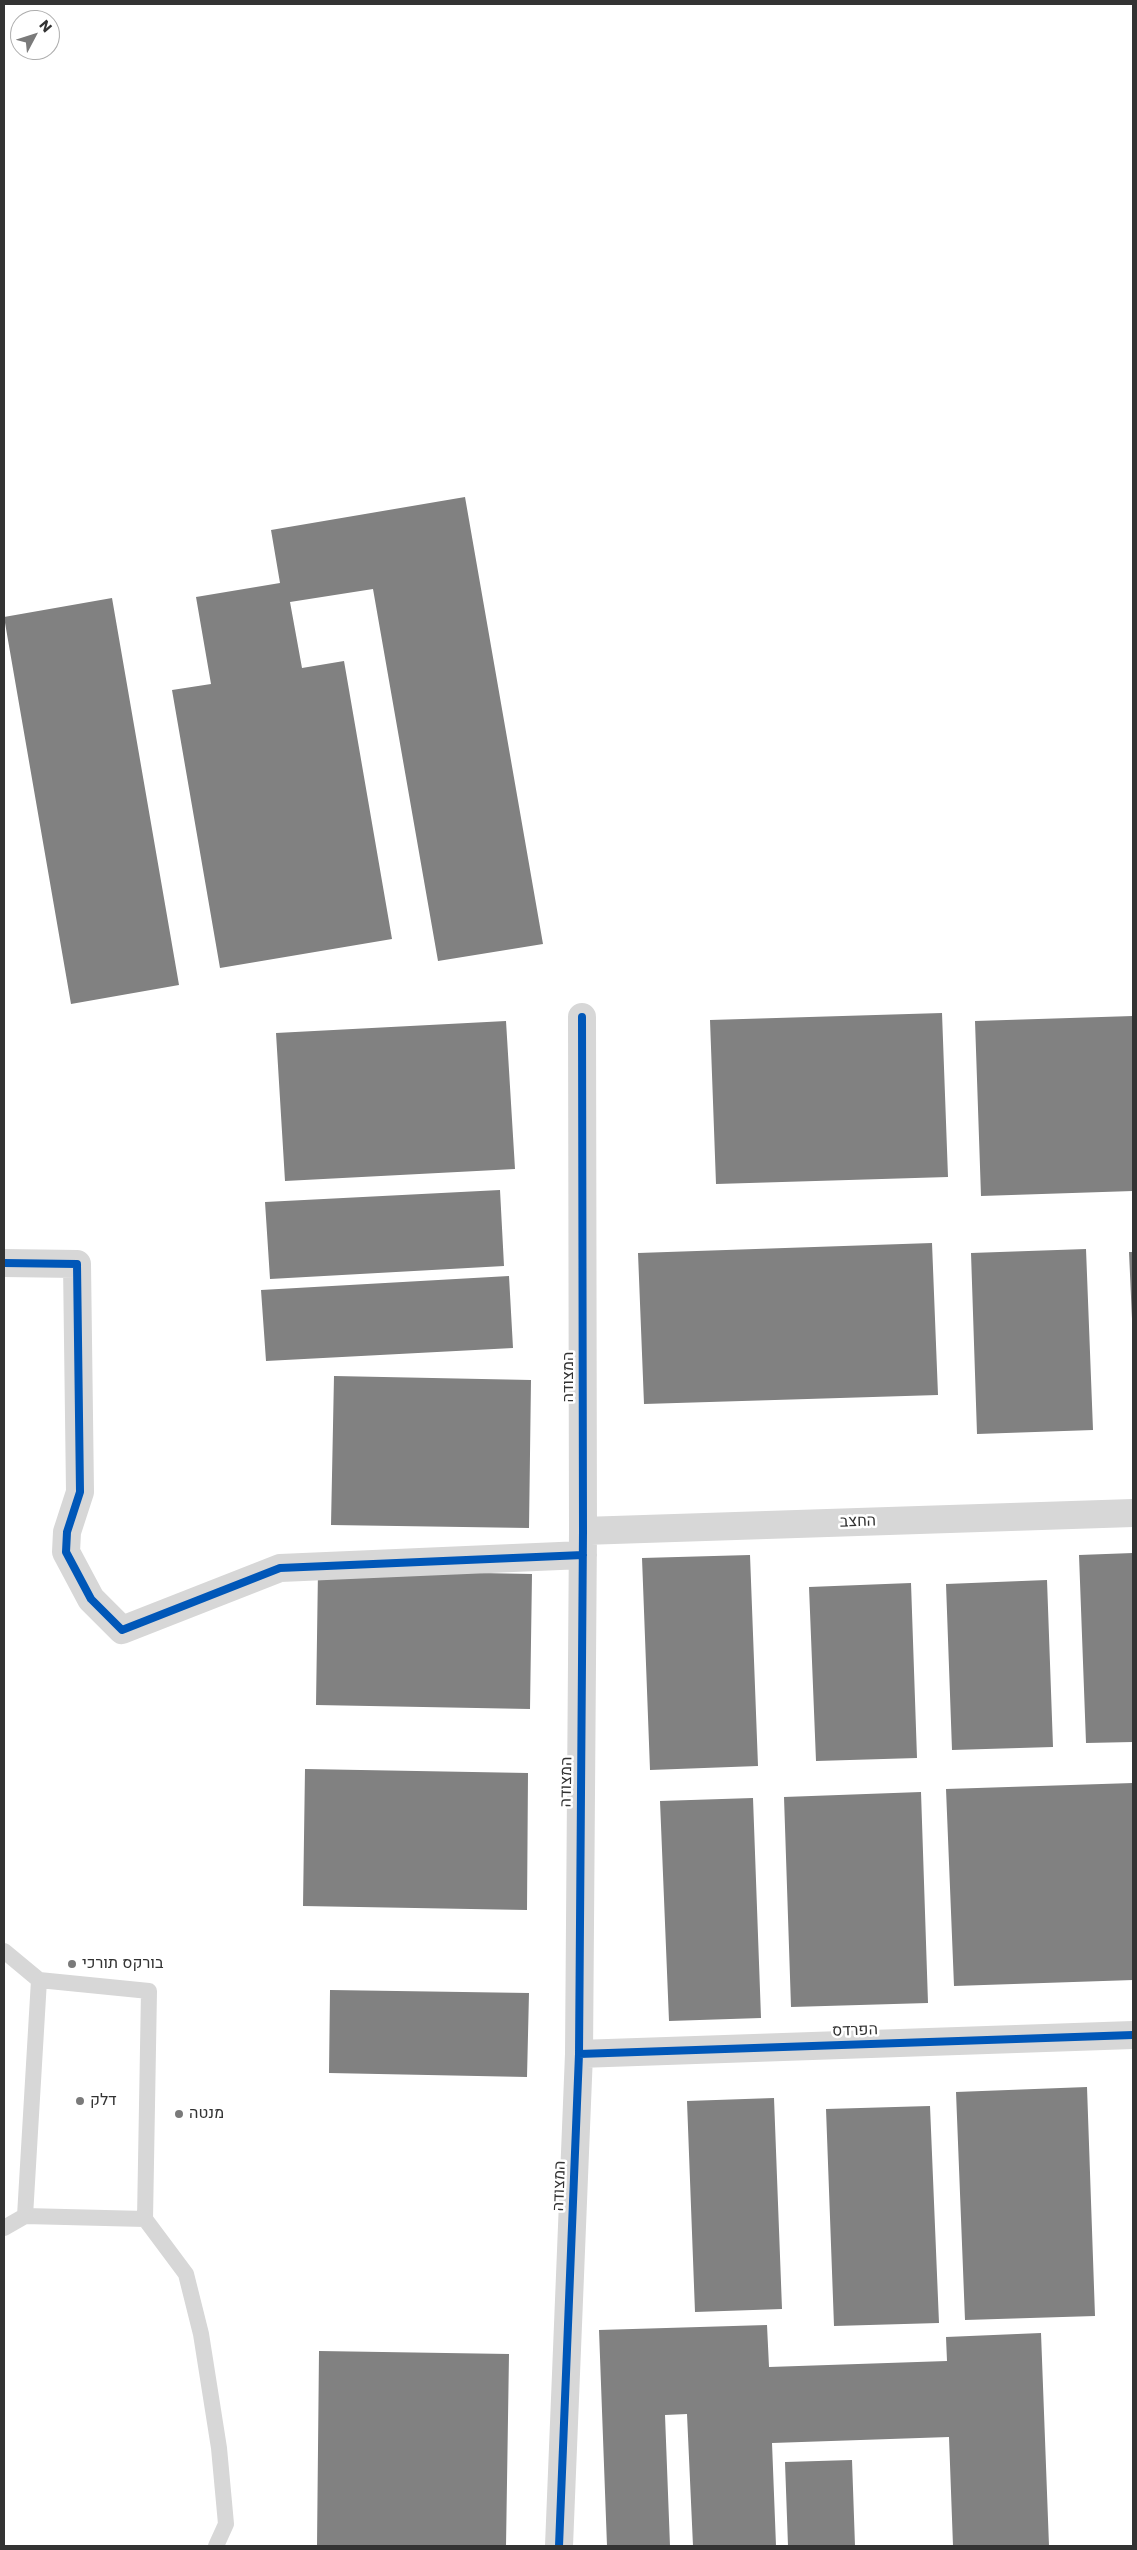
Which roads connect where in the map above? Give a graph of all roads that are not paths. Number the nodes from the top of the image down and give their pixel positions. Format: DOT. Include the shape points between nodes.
graph roads {
  1 [pos="582,1017"];
  2 [pos="4,1263"];
  3 [pos="1133,1513"];
  4 [pos="583,1543"];
  5 [pos="4,1950"];
  6 [pos="39,1980"];
  7 [pos="1133,2035"];
  8 [pos="579,2054"];
  9 [pos="24,2216"];
  10 [pos="145,2219"];
  11 [pos="4,2228"];
  12 [pos="216,2546"];
  13 [pos="559,2546"];
  1 -- 4 [label="street, המצודה"];
  2 -- 4 [label="street, החצב" via="77,1264 80,1492 67,1532 66,1552 91,1599 122,1630 280,1568"];
  3 -- 4 [label="street, החצב"];
  4 -- 8 [label="street, המצודה"];
  5 -- 6 [label="lane"];
  6 -- 9 [label="lane"];
  6 -- 10 [label="lane" via="149,1991"];
  7 -- 8 [label="street, הפרדס"];
  8 -- 13 [label="street, המצודה"];
  9 -- 10 [label="lane"];
  9 -- 11 [label="lane"];
  10 -- 12 [label="lane" via="186,2274 201,2334 219,2448 226,2524"];
}
